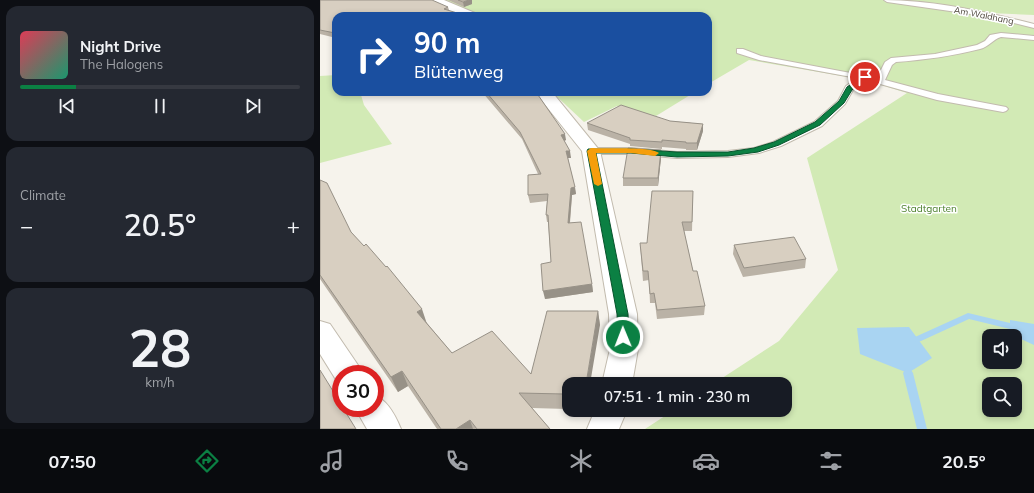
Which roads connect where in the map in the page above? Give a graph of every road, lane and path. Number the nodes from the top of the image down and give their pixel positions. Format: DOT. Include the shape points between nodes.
graph roads {
  1 [pos="434,0"];
  2 [pos="887,0"];
  3 [pos="462,12"];
  4 [pos="985,14"];
  5 [pos="1027,16"];
  6 [pos="1034,26"];
  7 [pos="1034,38"];
  8 [pos="740,51"];
  9 [pos="865,77"];
  10 [pos="880,81"];
  11 [pos="547,96"];
  12 [pos="1003,109"];
  13 [pos="591,151"];
  14 [pos="320,330"];
  15 [pos="342,365"];
  16 [pos="619,377"];
  17 [pos="377,417"];
  18 [pos="608,417"];
  19 [pos="385,429"];
  20 [pos="603,429"];
  1 -- 3 [label="street"];
  2 -- 4 [label="lane, Am Waldhang"];
  4 -- 5 [label="lane"];
  4 -- 6 [label="lane, Am Waldhang"];
  7 -- 10 [label="lane" via="993,36 988,43 979,47 935,56 894,60 888,64"];
  8 -- 9 [label="lane" via="760,58"];
  9 -- 10 [label="lane"];
  9 -- 13 [label="lane" via="849,88 842,102 818,124 777,144 755,150 728,154 684,155"];
  10 -- 12 [label="lane"];
  11 -- 13 [label="street"];
  13 -- 16 [label="street" via="623,314 624,349"];
  14 -- 15 [label="street"];
  17 -- 19 [label="street"];
  18 -- 20 [label="street"];
}
